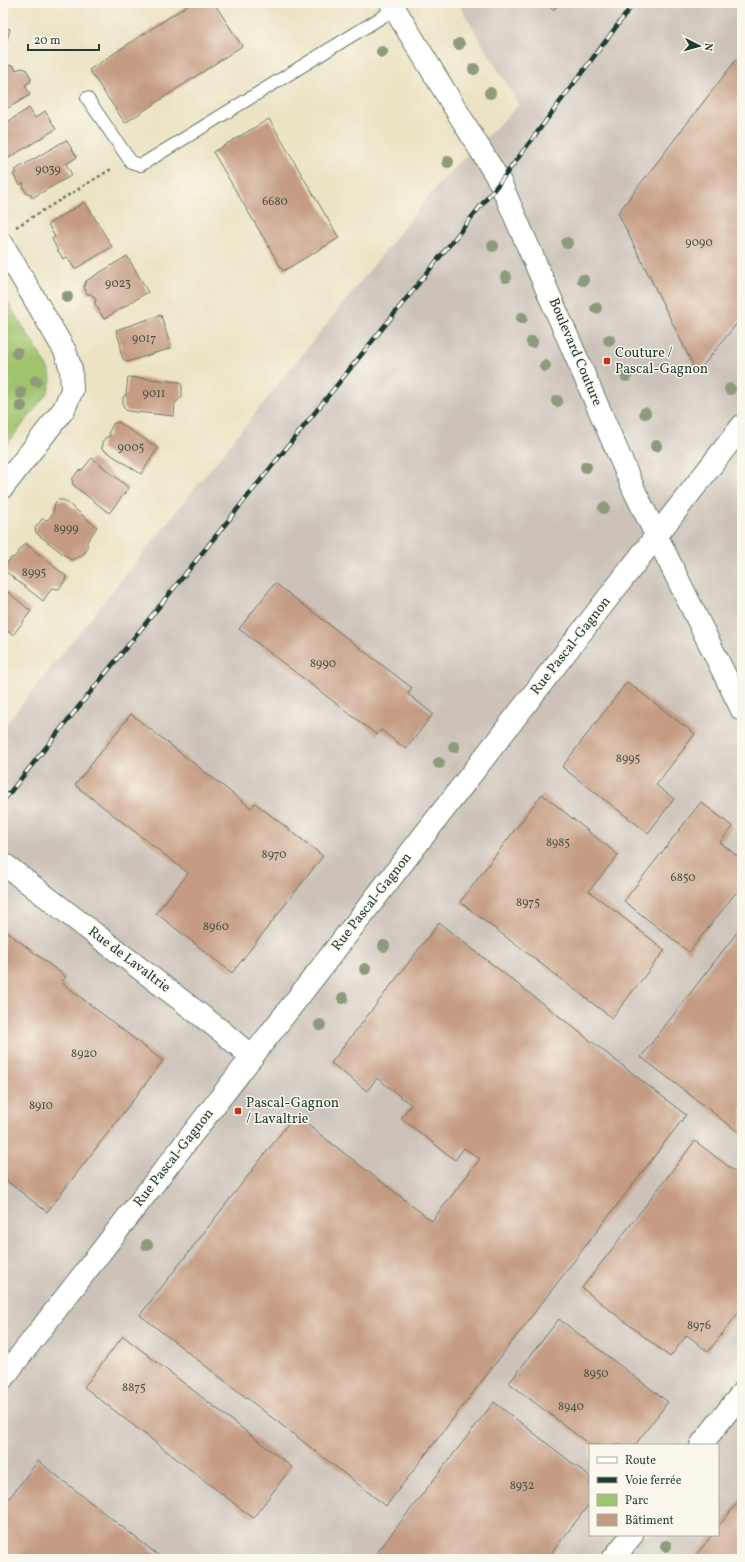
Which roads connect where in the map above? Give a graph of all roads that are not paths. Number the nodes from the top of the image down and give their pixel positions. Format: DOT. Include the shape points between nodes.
graph roads {
  1 [pos="393,6"];
  2 [pos="87,98"];
  3 [pos="6,238"];
  4 [pos="742,426"];
  5 [pos="3,486"];
  6 [pos="656,537"];
  7 [pos="742,710"];
  8 [pos="5,866"];
  9 [pos="252,1057"];
  10 [pos="3,1378"];
  11 [pos="742,1393"];
  12 [pos="702,1444"];
  13 [pos="631,1536"];
  14 [pos="613,1559"];
  1 -- 2 [label="lane" via="141,165 131,162"];
  1 -- 6 [label="street, Boulevard Couture" via="500,182"];
  3 -- 5 [label="street" via="65,351 71,369 72,390 64,409"];
  4 -- 6 [label="street, Rue Pascal-Gagnon"];
  6 -- 7 [label="street, Boulevard Couture"];
  6 -- 9 [label="street, Rue Pascal-Gagnon"];
  8 -- 9 [label="street, Rue de Lavaltrie" via="214,1025"];
  9 -- 10 [label="street, Rue Pascal-Gagnon"];
  11 -- 12 [label="street"];
  13 -- 14 [label="street"];
}
